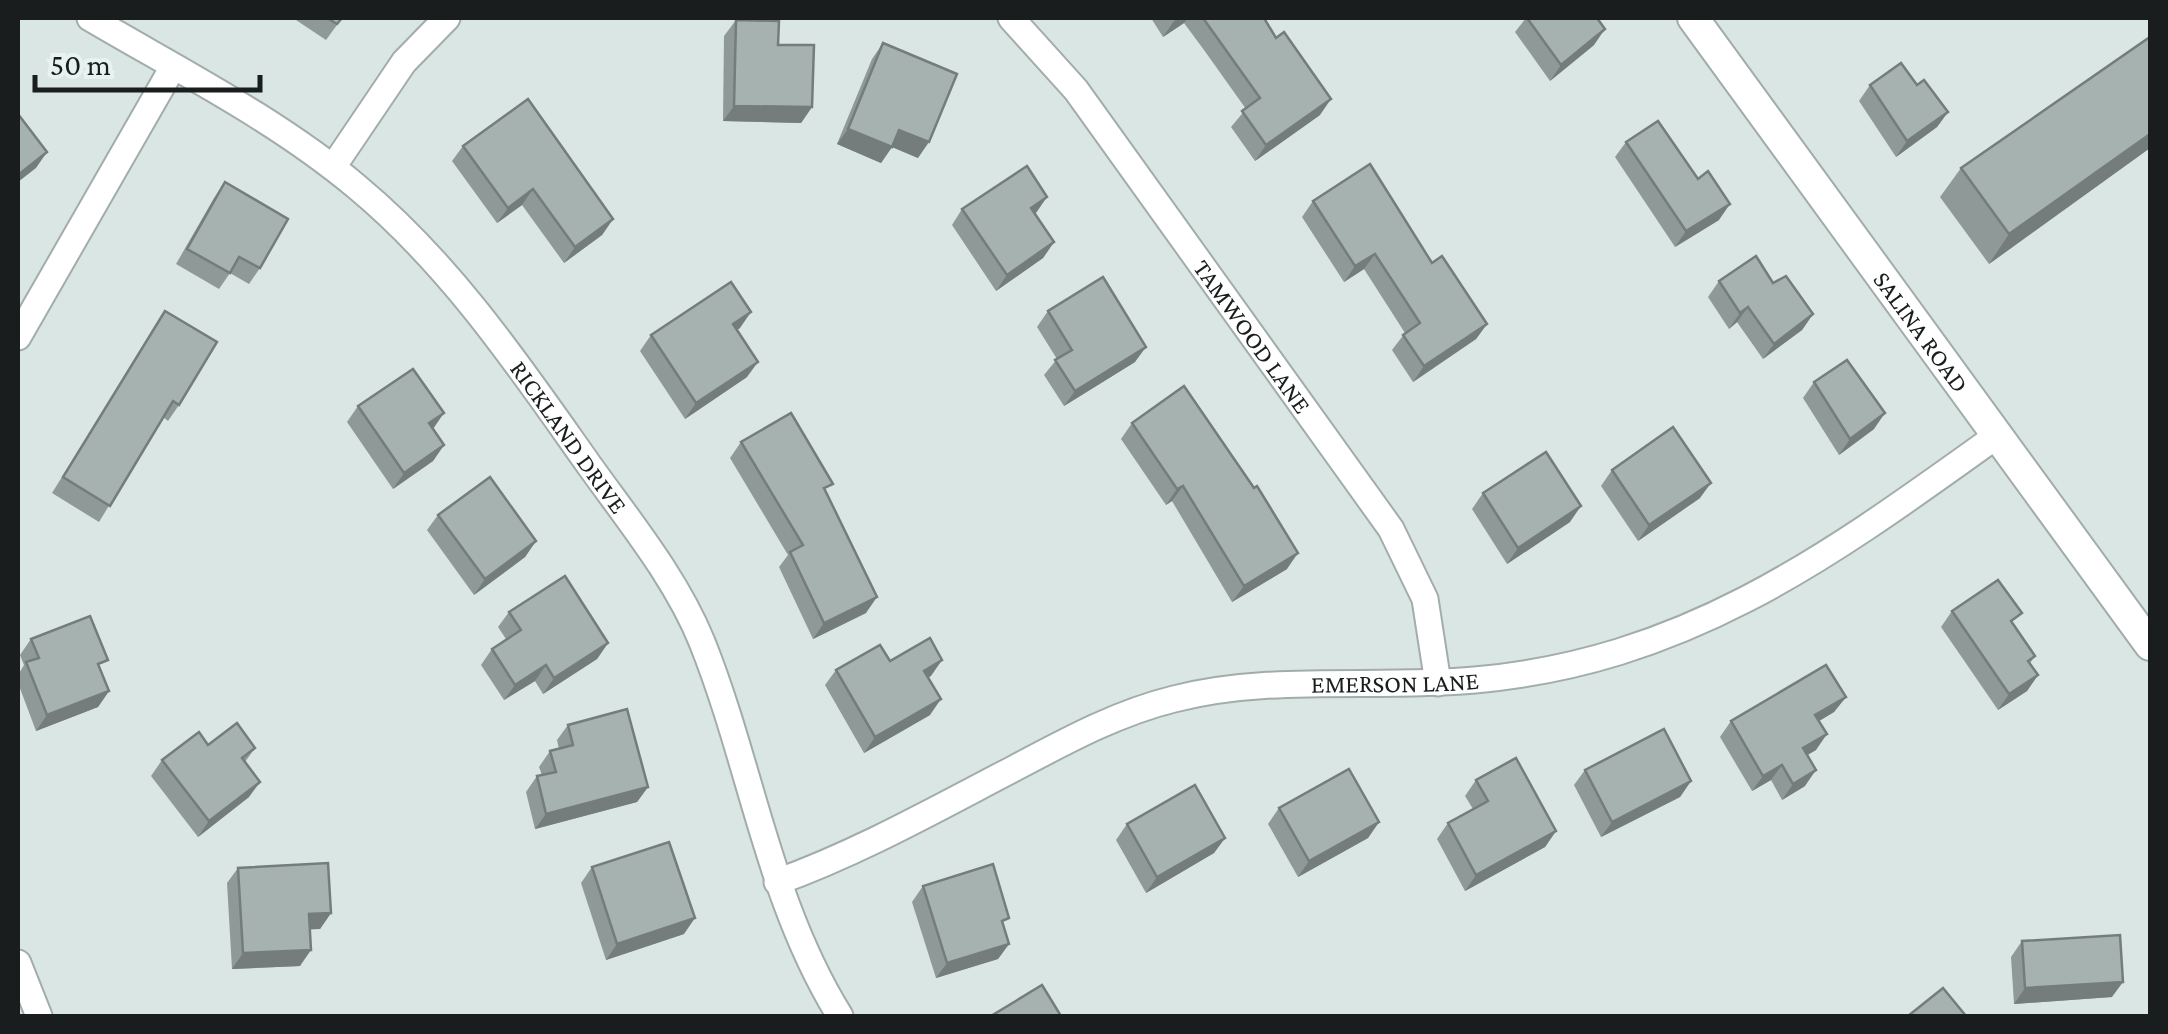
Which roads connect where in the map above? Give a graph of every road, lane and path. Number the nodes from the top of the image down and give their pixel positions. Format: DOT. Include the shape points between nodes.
graph roads {
  1 [pos="90,18"];
  2 [pos="447,18"];
  3 [pos="1011,18"];
  4 [pos="1693,18"];
  5 [pos="173,67"];
  6 [pos="333,167"];
  7 [pos="18,338"];
  8 [pos="1995,437"];
  9 [pos="2150,645"];
  10 [pos="1438,682"];
  11 [pos="776,882"];
  12 [pos="18,963"];
  13 [pos="39,1016"];
  14 [pos="840,1016"];
  1 -- 5 [label="street, RICKLAND DRIVE"];
  2 -- 6 [label="street" via="404,62"];
  3 -- 10 [label="street, TAMWOOD LANE" via="1076,90 1391,529 1425,599"];
  4 -- 8 [label="street, SALINA ROAD"];
  5 -- 6 [label="street, RICKLAND DRIVE"];
  5 -- 7 [label="street"];
  6 -- 11 [label="street, RICKLAND DRIVE" via="418,243 468,300 676,590 706,654"];
  8 -- 9 [label="street, SALINA ROAD"];
  8 -- 10 [label="street, EMERSON LANE" via="1850,542 1725,612 1590,659 1506,677"];
  10 -- 11 [label="street, EMERSON LANE" via="1251,687 1172,699 1104,723 841,858"];
  11 -- 14 [label="street, RICKLAND DRIVE" via="808,962"];
  12 -- 13 [label="street"];
}
